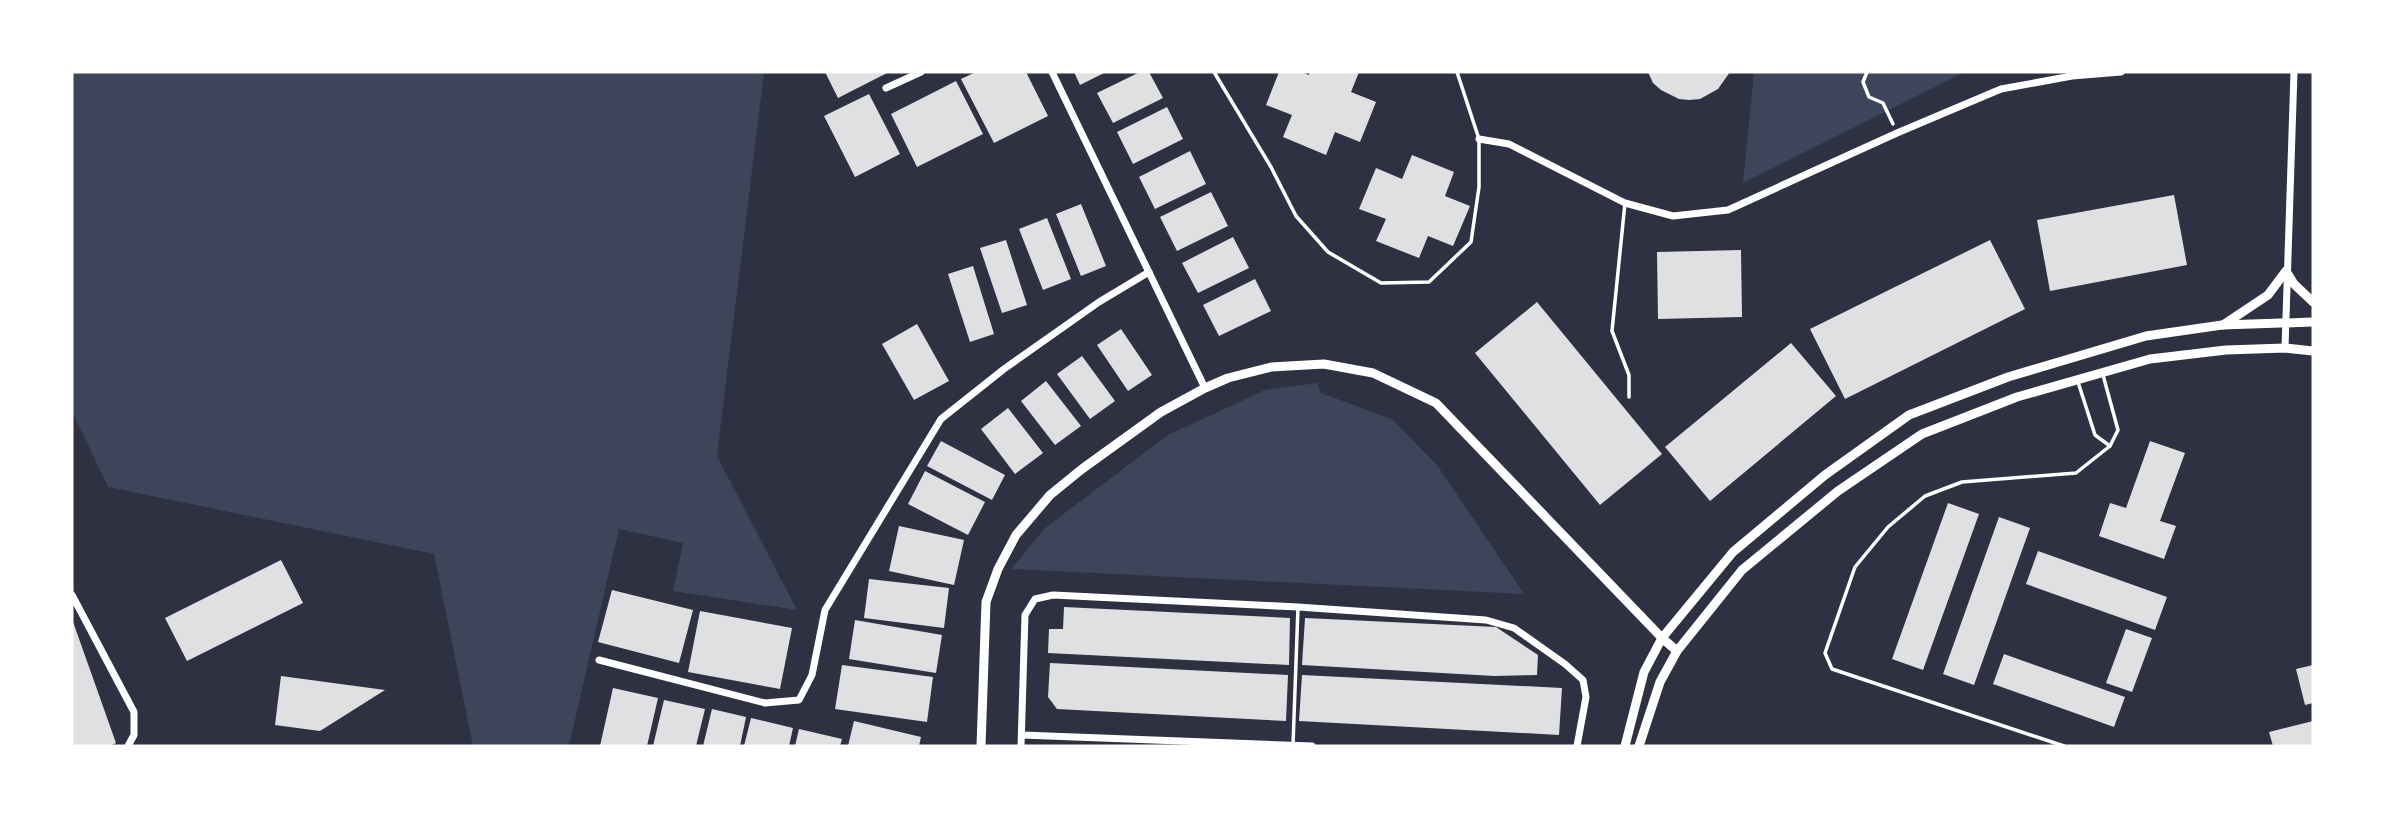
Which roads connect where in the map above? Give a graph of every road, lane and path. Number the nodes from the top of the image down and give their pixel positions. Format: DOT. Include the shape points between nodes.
graph roads {
  1 [pos="920,72"];
  2 [pos="1052,72"];
  3 [pos="1214,72"];
  4 [pos="1457,72"];
  5 [pos="1867,72"];
  6 [pos="2120,72"];
  7 [pos="2294,72"];
  8 [pos="886,88"];
  9 [pos="1897,132"];
  10 [pos="1479,139"];
  11 [pos="1625,203"];
  12 [pos="2286,271"];
  13 [pos="1149,272"];
  14 [pos="2313,302"];
  15 [pos="2285,322"];
  16 [pos="2313,323"];
  17 [pos="2222,326"];
  18 [pos="2285,348"];
  19 [pos="2313,351"];
  20 [pos="2103,373"];
  21 [pos="2077,380"];
  22 [pos="1205,388"];
  23 [pos="1629,397"];
  24 [pos="2110,446"];
  25 [pos="72,595"];
  26 [pos="1298,607"];
  27 [pos="1661,638"];
  28 [pos="1677,651"];
  29 [pos="600,660"];
  30 [pos="1022,735"];
  31 [pos="128,746"];
  32 [pos="981,746"];
  33 [pos="1021,746"];
  34 [pos="1293,746"];
  35 [pos="1312,746"];
  36 [pos="1577,746"];
  37 [pos="1625,746"];
  38 [pos="1639,746"];
  39 [pos="2063,746"];
  1 -- 8 [label="street"];
  2 -- 13 [label="street"];
  3 -- 10 [label="lane" via="1296,216 1328,252 1381,283 1429,282 1471,243 1479,187"];
  4 -- 10 [label="lane"];
  5 -- 9 [label="path" via="1863,82 1869,96 1883,103"];
  6 -- 9 [label="street" via="2001,89"];
  7 -- 12 [label="street"];
  9 -- 11 [label="street" via="1728,210 1673,216"];
  10 -- 11 [label="street" via="1509,144"];
  11 -- 23 [label="lane" via="1612,331 1629,375"];
  12 -- 14 [label="street"];
  12 -- 15 [label="street"];
  12 -- 17 [label="street" via="2268,295"];
  13 -- 22 [label="street"];
  13 -- 29 [label="street" via="1004,369 942,419 825,610 813,675 799,700 765,704"];
  15 -- 16 [label="street"];
  15 -- 17 [label="street"];
  15 -- 18 [label="street"];
  17 -- 27 [label="street" via="2146,336 2082,354 1909,415 1825,475 1733,552"];
  18 -- 19 [label="street"];
  18 -- 20 [label="street" via="2150,359"];
  20 -- 21 [label="street"];
  20 -- 24 [label="lane" via="2118,430"];
  21 -- 24 [label="lane" via="2095,435"];
  21 -- 28 [label="street" via="2017,397 1922,434 1838,491 1742,570"];
  22 -- 27 [label="street" via="1270,367 1324,364 1373,373 1436,403"];
  22 -- 32 [label="street" via="1161,412 1082,469 1050,495 1016,535 986,602"];
  24 -- 39 [label="lane" via="2076,473 1962,482 1924,496 1888,527 1856,567 1825,653 1832,669"];
  25 -- 31 [label="street" via="134,712 134,735"];
  26 -- 30 [label="street" via="1053,596 1035,599 1024,615"];
  26 -- 34 [label="lane"];
  26 -- 36 [label="street" via="1486,620 1514,628 1583,680 1586,697"];
  27 -- 28 [label="street"];
  27 -- 37 [label="street" via="1644,673"];
  28 -- 38 [label="street" via="1660,682"];
  30 -- 33 [label="street"];
  30 -- 34 [label="street"];
  34 -- 35 [label="street"];
}
